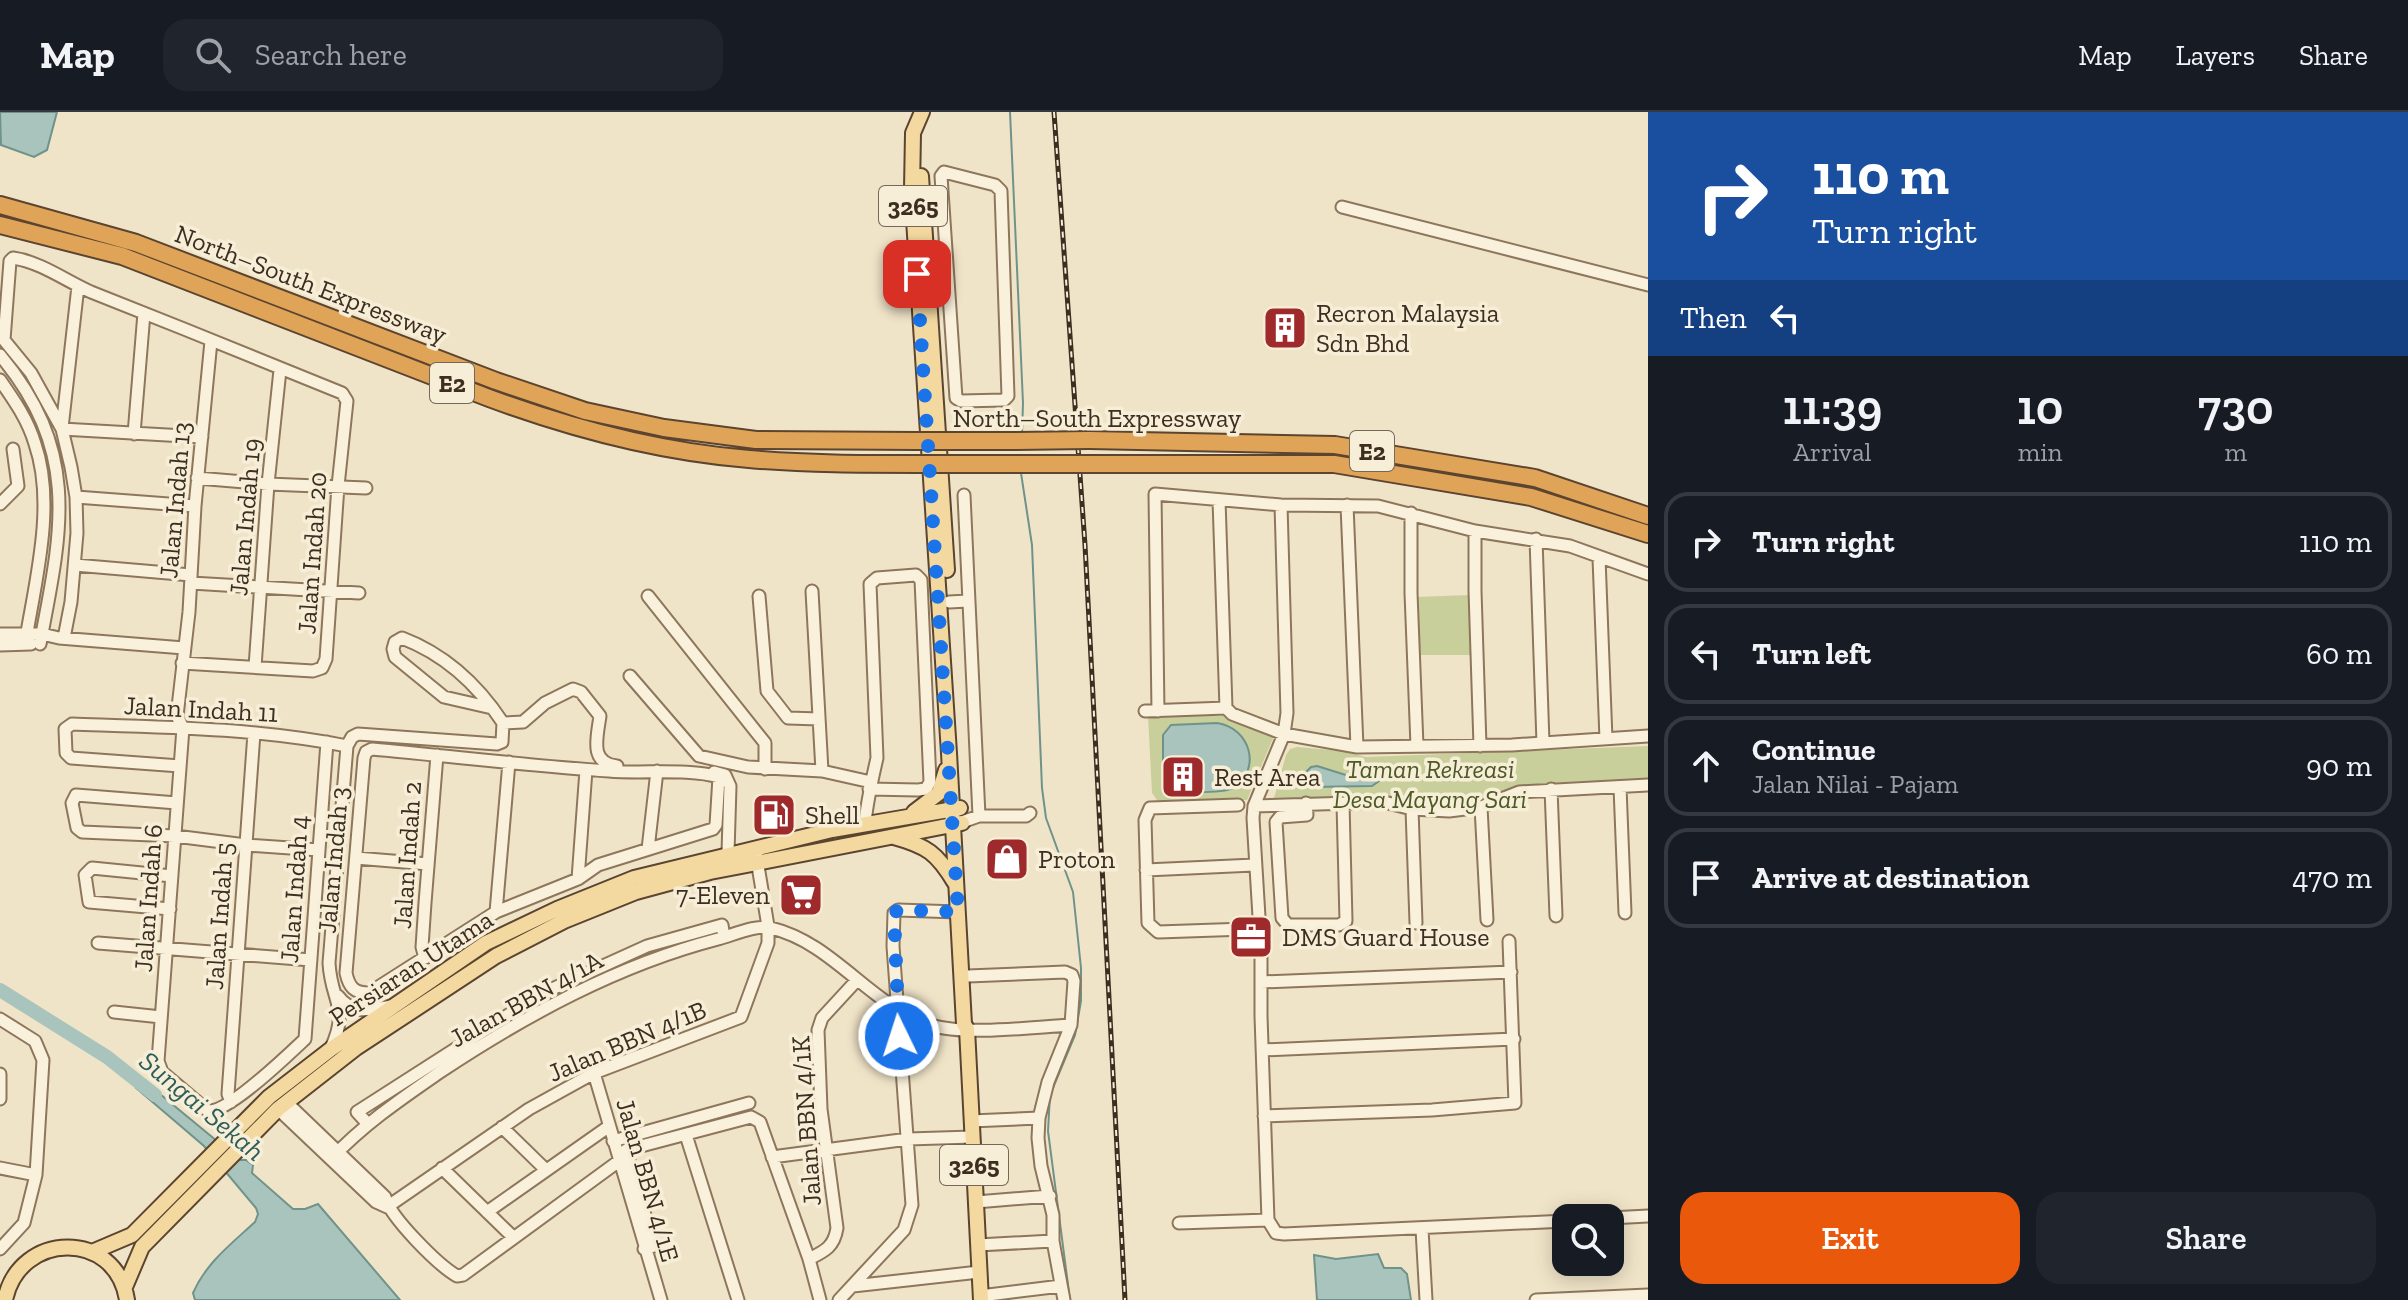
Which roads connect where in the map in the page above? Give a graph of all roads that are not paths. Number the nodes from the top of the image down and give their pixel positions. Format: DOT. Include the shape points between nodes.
graph roads {
  1 [pos="922,112"];
  2 [pos="932,112"];
  3 [pos="0,205"];
  4 [pos="1342,207"];
  5 [pos="0,225"];
  6 [pos="1648,285"];
  7 [pos="78,286"];
  8 [pos="948,300"];
  9 [pos="925,302"];
  10 [pos="144,313"];
  11 [pos="211,341"];
  12 [pos="0,355"];
  13 [pos="280,370"];
  14 [pos="0,380"];
  15 [pos="954,384"];
  16 [pos="936,385"];
  17 [pos="62,429"];
  18 [pos="134,434"];
  19 [pos="202,437"];
  20 [pos="13,449"];
  21 [pos="197,478"];
  22 [pos="268,484"];
  23 [pos="338,486"];
  24 [pos="366,488"];
  25 [pos="964,495"];
  26 [pos="76,497"];
  27 [pos="1219,500"];
  28 [pos="0,504"];
  29 [pos="1281,505"];
  30 [pos="1347,505"];
  31 [pos="195,506"];
  32 [pos="1411,513"];
  33 [pos="1648,516"];
  34 [pos="1475,531"];
  35 [pos="1648,534"];
  36 [pos="1536,539"];
  37 [pos="1599,558"];
  38 [pos="75,565"];
  39 [pos="1648,574"];
  40 [pos="191,579"];
  41 [pos="261,589"];
  42 [pos="812,591"];
  43 [pos="330,593"];
  44 [pos="359,593"];
  45 [pos="648,596"];
  46 [pos="759,596"];
  47 [pos="968,601"];
  48 [pos="949,602"];
  49 [pos="0,634"];
  50 [pos="62,638"];
  51 [pos="26,639"];
  52 [pos="41,639"];
  53 [pos="0,645"];
  54 [pos="184,648"];
  55 [pos="182,663"];
  56 [pos="255,667"];
  57 [pos="630,676"];
  58 [pos="492,708"];
  59 [pos="1226,708"];
  60 [pos="1145,711"];
  61 [pos="1158,711"];
  62 [pos="819,719"];
  63 [pos="503,723"];
  64 [pos="183,728"];
  65 [pos="254,733"];
  66 [pos="1284,734"];
  67 [pos="1648,736"];
  68 [pos="1606,739"];
  69 [pos="327,742"];
  70 [pos="1543,743"];
  71 [pos="347,746"];
  72 [pos="1417,746"];
  73 [pos="1480,746"];
  74 [pos="1357,747"];
  75 [pos="949,753"];
  76 [pos="437,755"];
  77 [pos="509,762"];
  78 [pos="180,766"];
  79 [pos="765,769"];
  80 [pos="586,770"];
  81 [pos="657,771"];
  82 [pos="822,771"];
  83 [pos="1648,785"];
  84 [pos="870,786"];
  85 [pos="1620,787"];
  86 [pos="1551,789"];
  87 [pos="177,803"];
  88 [pos="1306,803"];
  89 [pos="1343,803"];
  90 [pos="1238,805"];
  91 [pos="1254,806"];
  92 [pos="1481,807"];
  93 [pos="1412,809"];
  94 [pos="1030,813"];
  95 [pos="907,816"];
  96 [pos="957,816"];
  97 [pos="979,816"];
  98 [pos="865,823"];
  99 [pos="175,836"];
  100 [pos="892,836"];
  101 [pos="246,845"];
  102 [pos="648,849"];
  103 [pos="319,850"];
  104 [pos="728,853"];
  105 [pos="756,855"];
  106 [pos="356,858"];
  107 [pos="428,864"];
  108 [pos="1254,865"];
  109 [pos="1146,870"];
  110 [pos="172,876"];
  111 [pos="578,879"];
  112 [pos="957,886"];
  113 [pos="334,897"];
  114 [pos="352,899"];
  115 [pos="170,909"];
  116 [pos="496,912"];
  117 [pos="958,912"];
  118 [pos="1625,913"];
  119 [pos="1556,916"];
  120 [pos="1487,920"];
  121 [pos="1416,923"];
  122 [pos="768,926"];
  123 [pos="1246,929"];
  124 [pos="724,937"];
  125 [pos="1509,941"];
  126 [pos="98,943"];
  127 [pos="167,948"];
  128 [pos="238,955"];
  129 [pos="425,958"];
  130 [pos="311,960"];
  131 [pos="613,961"];
  132 [pos="1511,972"];
  133 [pos="619,973"];
  134 [pos="968,976"];
  135 [pos="857,980"];
  136 [pos="1261,982"];
  137 [pos="335,992"];
  138 [pos="392,1006"];
  139 [pos="897,1010"];
  140 [pos="114,1012"];
  141 [pos="161,1017"];
  142 [pos="0,1019"];
  143 [pos="1071,1025"];
  144 [pos="967,1029"];
  145 [pos="1514,1039"];
  146 [pos="331,1049"];
  147 [pos="1262,1050"];
  148 [pos="594,1073"];
  149 [pos="0,1074"];
  150 [pos="0,1099"];
  151 [pos="231,1102"];
  152 [pos="749,1103"];
  153 [pos="282,1106"];
  154 [pos="1264,1116"];
  155 [pos="1039,1118"];
  156 [pos="971,1121"];
  157 [pos="367,1123"];
  158 [pos="502,1127"];
  159 [pos="608,1127"];
  160 [pos="686,1135"];
  161 [pos="972,1137"];
  162 [pos="908,1139"];
  163 [pos="235,1140"];
  164 [pos="613,1141"];
  165 [pos="827,1149"];
  166 [pos="334,1155"];
  167 [pos="772,1157"];
  168 [pos="619,1161"];
  169 [pos="0,1168"];
  170 [pos="442,1168"];
  171 [pos="546,1170"];
  172 [pos="36,1175"];
  173 [pos="1050,1196"];
  174 [pos="976,1202"];
  175 [pos="387,1207"];
  176 [pos="487,1212"];
  177 [pos="1648,1216"];
  178 [pos="1624,1217"];
  179 [pos="1268,1220"];
  180 [pos="1552,1222"];
  181 [pos="1179,1223"];
  182 [pos="1422,1229"];
  183 [pos="513,1237"];
  184 [pos="1053,1241"];
  185 [pos="978,1245"];
  186 [pos="0,1249"];
  187 [pos="644,1249"];
  188 [pos="92,1252"];
  189 [pos="809,1259"];
  190 [pos="979,1272"];
  191 [pos="5,1280"];
  192 [pos="853,1286"];
  193 [pos="1061,1286"];
  194 [pos="126,1294"];
  195 [pos="1648,1295"];
  196 [pos="980,1298"];
  197 [pos="5,1300"];
  198 [pos="661,1300"];
  199 [pos="738,1300"];
  200 [pos="820,1300"];
  201 [pos="839,1300"];
  202 [pos="1064,1300"];
  203 [pos="1426,1300"];
  204 [pos="1536,1300"];
  1 -- 9 [label="main road, 3265" via="910,156"];
  2 -- 9 [label="main road, 3265" via="920,155"];
  3 -- 33 [label="highway, North–South Expressway / E2, bridge" via="136,243 585,411 664,428 756,440 1335,445 1535,478"];
  4 -- 6 [label="street"];
  5 -- 35 [label="highway, North–South Expressway / E2, bridge" via="122,256 547,420 609,437 750,459 1334,464 1531,497"];
  7 -- 10 [label="street"];
  7 -- 17 [label="street"];
  7 -- 17 [label="street" via="43,268 10,261 4,340 31,373"];
  8 -- 9 [label="street"];
  8 -- 15 [label="street"];
  8 -- 15 [label="street" via="944,172 1001,191 1008,396 961,401"];
  9 -- 16 [label="main road, 3265"];
  9 -- 75 [label="main road, 3265"];
  10 -- 11 [label="street"];
  10 -- 18 [label="street"];
  11 -- 13 [label="street"];
  11 -- 19 [label="street, Jalan Indah 13"];
  12 -- 52 [label="street" via="30,398 54,455 60,499 58,547"];
  13 -- 22 [label="street, Jalan Indah 19"];
  13 -- 23 [label="street, Jalan Indah 20" via="346,397"];
  14 -- 51 [label="street" via="27,422 42,469 43,536"];
  15 -- 16 [label="street"];
  16 -- 48 [label="main road, 3265"];
  17 -- 18 [label="street"];
  17 -- 26 [label="street"];
  18 -- 19 [label="street"];
  19 -- 21 [label="street, Jalan Indah 13"];
  20 -- 28 [label="street" via="18,486"];
  21 -- 22 [label="street"];
  21 -- 31 [label="street, Jalan Indah 13"];
  22 -- 23 [label="street"];
  22 -- 41 [label="street, Jalan Indah 19"];
  23 -- 24 [label="street"];
  23 -- 43 [label="street, Jalan Indah 20"];
  25 -- 47 [label="street"];
  26 -- 31 [label="street"];
  26 -- 38 [label="street"];
  27 -- 29 [label="street"];
  27 -- 59 [label="street"];
  27 -- 61 [label="street" via="1155,494"];
  29 -- 30 [label="street"];
  29 -- 66 [label="street"];
  30 -- 32 [label="street"];
  30 -- 74 [label="street"];
  31 -- 40 [label="street, Jalan Indah 13"];
  32 -- 34 [label="street"];
  32 -- 72 [label="street"];
  34 -- 36 [label="street"];
  34 -- 73 [label="street"];
  36 -- 37 [label="street"];
  36 -- 70 [label="street"];
  37 -- 39 [label="street"];
  37 -- 68 [label="street"];
  38 -- 40 [label="street"];
  38 -- 50 [label="street"];
  40 -- 41 [label="street"];
  40 -- 54 [label="street, Jalan Indah 13"];
  41 -- 43 [label="street"];
  41 -- 56 [label="street, Jalan Indah 19"];
  42 -- 62 [label="street"];
  43 -- 44 [label="street"];
  43 -- 56 [label="street, Jalan Indah 20" via="322,668"];
  45 -- 79 [label="street" via="765,743"];
  46 -- 62 [label="street" via="769,695 788,718"];
  47 -- 48 [label="street"];
  47 -- 97 [label="street"];
  48 -- 96 [label="main road, 3265"];
  49 -- 51 [label="street"];
  50 -- 52 [label="street"];
  50 -- 54 [label="street"];
  51 -- 52 [label="street"];
  51 -- 53 [label="street"];
  54 -- 55 [label="street, Jalan Indah 13"];
  55 -- 56 [label="street, Jalan Indah 20"];
  55 -- 64 [label="street, Jalan Indah 13" via="177,716"];
  57 -- 79 [label="street" via="699,756"];
  58 -- 58 [label="street" via="444,697 395,657 395,642 402,638 426,647 458,669"];
  58 -- 63 [label="street"];
  59 -- 61 [label="street"];
  59 -- 66 [label="street"];
  60 -- 61 [label="street"];
  62 -- 82 [label="street"];
  63 -- 71 [label="street" via="497,744 358,734"];
  63 -- 104 [label="street" via="523,722 573,689 600,716 597,754 606,765 725,775 730,786"];
  64 -- 65 [label="street, Jalan Indah 11"];
  64 -- 78 [label="street, Jalan Indah 6"];
  64 -- 78 [label="street, Jalan Indah 11" via="72,724 65,729 71,758"];
  65 -- 69 [label="street, Jalan Indah 11"];
  65 -- 101 [label="street, Jalan Indah 5"];
  66 -- 74 [label="street"];
  66 -- 91 [label="street"];
  67 -- 68 [label="street"];
  68 -- 70 [label="street"];
  69 -- 71 [label="street, Jalan Indah 11"];
  69 -- 103 [label="street, Jalan Indah 4"];
  70 -- 73 [label="street"];
  71 -- 113 [label="street"];
  72 -- 73 [label="street"];
  72 -- 74 [label="street"];
  75 -- 95 [label="main road" via="939,793"];
  75 -- 96 [label="main road, 3265"];
  76 -- 77 [label="street"];
  76 -- 106 [label="street, Jalan Indah 3" via="366,752"];
  76 -- 107 [label="street, Jalan Indah 2"];
  77 -- 80 [label="street"];
  77 -- 116 [label="street"];
  78 -- 87 [label="street, Jalan Indah 6"];
  79 -- 82 [label="street"];
  80 -- 81 [label="street"];
  80 -- 111 [label="street"];
  81 -- 102 [label="street"];
  81 -- 102 [label="street" via="719,777 716,825"];
  82 -- 84 [label="street"];
  83 -- 85 [label="street"];
  84 -- 84 [label="street" via="877,758 870,584 877,578 916,575 921,580 930,782 918,790"];
  84 -- 98 [label="street"];
  85 -- 86 [label="street"];
  85 -- 118 [label="street"];
  86 -- 92 [label="street" via="1519,792"];
  86 -- 119 [label="street"];
  87 -- 99 [label="street, Jalan Indah 6"];
  87 -- 99 [label="street" via="76,795 72,803 82,832"];
  88 -- 89 [label="street"];
  88 -- 89 [label="street" via="1307,815 1276,822 1282,918 1288,925 1346,921"];
  88 -- 91 [label="street"];
  89 -- 93 [label="street" via="1384,802"];
  90 -- 109 [label="street" via="1150,808 1145,820"];
  91 -- 108 [label="street"];
  92 -- 93 [label="street"];
  92 -- 120 [label="street"];
  93 -- 121 [label="street"];
  94 -- 97 [label="street"];
  95 -- 96 [label="main road, Persiaran Utama"];
  95 -- 98 [label="main road, Persiaran Utama"];
  96 -- 97 [label="street"];
  96 -- 100 [label="main road, Persiaran Utama"];
  96 -- 112 [label="main road, 3265"];
  96 -- 134 [label="main road, 3265"];
  98 -- 105 [label="main road, Persiaran Utama"];
  99 -- 101 [label="street"];
  99 -- 110 [label="street, Jalan Indah 6"];
  100 -- 105 [label="main road, Persiaran Utama"];
  100 -- 112 [label="main road" via="929,850"];
  101 -- 103 [label="street"];
  101 -- 128 [label="street, Jalan Indah 5"];
  102 -- 111 [label="street" via="598,865"];
  103 -- 130 [label="street, Jalan Indah 4"];
  104 -- 105 [label="main road, Persiaran Utama"];
  104 -- 138 [label="main road, Persiaran Utama" via="634,878 557,909 486,943"];
  105 -- 122 [label="street, Jalan BBN 4/1B"];
  105 -- 153 [label="main road, Persiaran Utama" via="636,892 496,956 356,1048"];
  106 -- 107 [label="street"];
  106 -- 114 [label="street, Jalan Indah 3"];
  107 -- 129 [label="street, Jalan Indah 2"];
  108 -- 109 [label="street"];
  108 -- 136 [label="street"];
  109 -- 123 [label="street" via="1148,923 1158,932"];
  110 -- 115 [label="street, Jalan Indah 6"];
  110 -- 115 [label="street" via="92,868 85,875 87,898 93,903"];
  111 -- 116 [label="street"];
  112 -- 117 [label="main road, 3265"];
  113 -- 114 [label="street"];
  113 -- 137 [label="street" via="329,963"];
  114 -- 129 [label="street, Jalan Indah 3" via="346,973 351,988 369,993"];
  115 -- 127 [label="street, Jalan Indah 6"];
  116 -- 129 [label="street"];
  117 -- 139 [label="street" via="894,913"];
  117 -- 144 [label="main road, 3265"];
  122 -- 124 [label="street, Jalan BBN 4/1A"];
  122 -- 135 [label="street" via="805,941"];
  122 -- 148 [label="street, Jalan BBN 4/1B" via="768,943 741,1017"];
  124 -- 131 [label="street" via="722,925"];
  124 -- 133 [label="street, Jalan BBN 4/1A"];
  125 -- 132 [label="street"];
  126 -- 127 [label="street"];
  127 -- 128 [label="street"];
  127 -- 141 [label="street, Jalan Indah 6"];
  128 -- 130 [label="street"];
  128 -- 151 [label="street, Jalan Indah 5"];
  130 -- 151 [label="street, Jalan Indah 4" via="305,1039"];
  131 -- 133 [label="street"];
  131 -- 157 [label="street" via="541,994 357,1112"];
  132 -- 136 [label="street"];
  132 -- 145 [label="street"];
  133 -- 157 [label="street, Jalan BBN 4/1A" via="511,1028"];
  134 -- 143 [label="street" via="1072,975"];
  134 -- 144 [label="main road, 3265"];
  135 -- 139 [label="street"];
  135 -- 165 [label="street, Jalan BBN 4/1K" via="822,1018 818,1030"];
  136 -- 147 [label="street"];
  137 -- 138 [label="street" via="360,1010"];
  137 -- 146 [label="street" via="341,1016"];
  138 -- 146 [label="main road, Persiaran Utama"];
  139 -- 144 [label="street" via="933,1026"];
  139 -- 162 [label="street"];
  140 -- 141 [label="street"];
  141 -- 151 [label="street, Jalan Indah 6" via="162,1072 208,1111"];
  142 -- 172 [label="street" via="35,1041 43,1060"];
  143 -- 144 [label="street"];
  143 -- 155 [label="street"];
  144 -- 156 [label="main road, 3265"];
  145 -- 147 [label="street"];
  145 -- 154 [label="street" via="1515,1103"];
  146 -- 163 [label="main road, Persiaran Utama" via="269,1097"];
  147 -- 154 [label="street"];
  148 -- 158 [label="street, Jalan BBN 4/1B"];
  148 -- 159 [label="street, Jalan BBN 4/1E"];
  149 -- 150 [label="street"];
  152 -- 164 [label="street"];
  153 -- 163 [label="main road, Persiaran Utama"];
  153 -- 166 [label="street"];
  154 -- 179 [label="street"];
  155 -- 156 [label="street"];
  155 -- 173 [label="street" via="1041,1166"];
  156 -- 161 [label="main road, 3265"];
  157 -- 166 [label="street, Jalan BBN 4/1A"];
  158 -- 170 [label="street, Jalan BBN 4/1B"];
  158 -- 171 [label="street"];
  159 -- 164 [label="street, Jalan BBN 4/1E"];
  159 -- 171 [label="street"];
  160 -- 167 [label="street" via="751,1117 760,1122"];
  160 -- 187 [label="street" via="626,1150 654,1246"];
  160 -- 199 [label="street"];
  161 -- 162 [label="street"];
  161 -- 174 [label="main road, 3265"];
  162 -- 165 [label="street"];
  162 -- 192 [label="street" via="909,1220"];
  163 -- 188 [label="main road, Persiaran Utama" via="202,1162 132,1235"];
  163 -- 194 [label="main road, Persiaran Utama" via="213,1173 142,1247"];
  164 -- 168 [label="street, Jalan BBN 4/1E"];
  165 -- 167 [label="street"];
  165 -- 189 [label="street, Jalan BBN 4/1K" via="837,1228 828,1250"];
  166 -- 175 [label="street" via="385,1197"];
  167 -- 189 [label="street"];
  168 -- 183 [label="street"];
  168 -- 187 [label="street, Jalan BBN 4/1E"];
  169 -- 172 [label="street"];
  170 -- 175 [label="street, Jalan BBN 4/1B"];
  170 -- 176 [label="street"];
  171 -- 176 [label="street"];
  172 -- 186 [label="street" via="24,1223"];
  173 -- 174 [label="street"];
  173 -- 184 [label="street"];
  174 -- 185 [label="main road, 3265"];
  175 -- 183 [label="street" via="452,1273 463,1275"];
  176 -- 183 [label="street"];
  177 -- 178 [label="street"];
  179 -- 181 [label="street"];
  179 -- 182 [label="street" via="1276,1233 1284,1234"];
  180 -- 182 [label="street"];
  182 -- 203 [label="street"];
  184 -- 185 [label="street"];
  184 -- 193 [label="street"];
  185 -- 190 [label="main road, 3265"];
  187 -- 198 [label="street, Jalan BBN 4/1E"];
  188 -- 191 [label="main road" via="46,1250"];
  188 -- 194 [label="main road" via="112,1266"];
  189 -- 200 [label="street"];
  190 -- 192 [label="street"];
  190 -- 196 [label="main road, 3265"];
  191 -- 197 [label="main road"];
  192 -- 201 [label="street"];
  193 -- 196 [label="street"];
  193 -- 202 [label="street"];
  195 -- 204 [label="street"];
}
